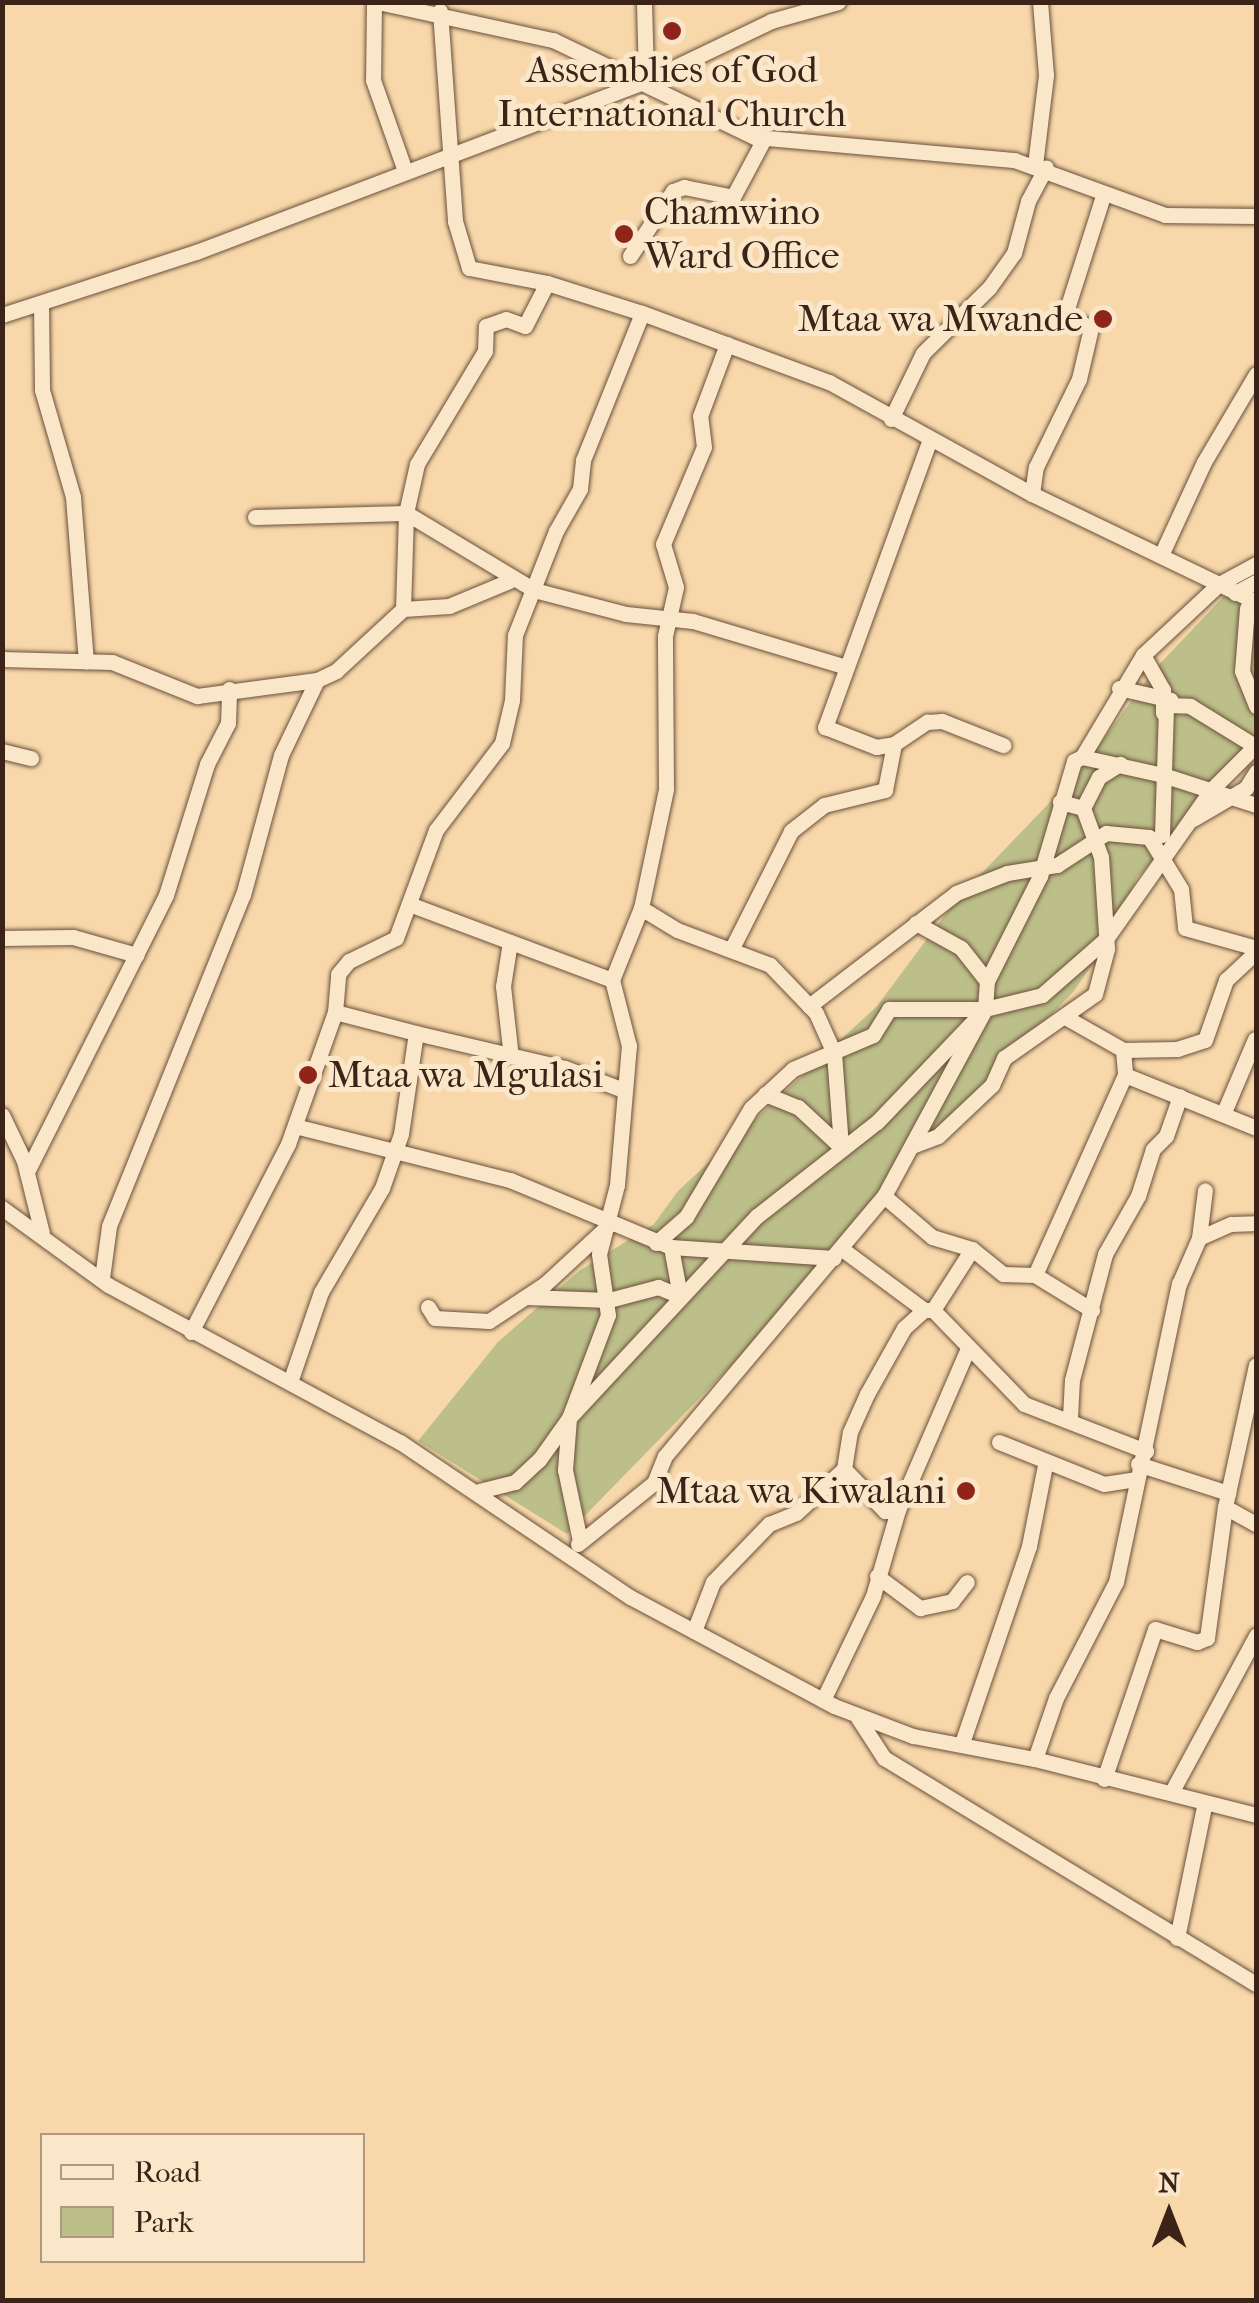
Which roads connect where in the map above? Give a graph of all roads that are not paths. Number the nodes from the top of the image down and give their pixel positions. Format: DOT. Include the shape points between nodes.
graph roads {
  1 [pos="376,2"];
  2 [pos="644,2"];
  3 [pos="766,2"];
  4 [pos="838,2"];
  5 [pos="1040,2"];
  6 [pos="430,7"];
  7 [pos="771,21"];
  8 [pos="646,82"];
  9 [pos="764,139"];
  10 [pos="454,150"];
  11 [pos="1041,166"];
  12 [pos="404,168"];
  13 [pos="1104,193"];
  14 [pos="1256,216"];
  15 [pos="630,256"];
  16 [pos="547,283"];
  17 [pos="41,304"];
  18 [pos="4,313"];
  19 [pos="642,313"];
  20 [pos="726,344"];
  21 [pos="1256,374"];
  22 [pos="892,418"];
  23 [pos="930,439"];
  24 [pos="1032,494"];
  25 [pos="406,513"];
  26 [pos="255,517"];
  27 [pos="1162,553"];
  28 [pos="1256,564"];
  29 [pos="509,581"];
  30 [pos="1256,582"];
  31 [pos="1218,584"];
  32 [pos="534,590"];
  33 [pos="1235,593"];
  34 [pos="403,610"];
  35 [pos="1253,610"];
  36 [pos="668,616"];
  37 [pos="1144,655"];
  38 [pos="2,659"];
  39 [pos="86,660"];
  40 [pos="846,667"];
  41 [pos="316,680"];
  42 [pos="1118,688"];
  43 [pos="228,689"];
  44 [pos="1169,705"];
  45 [pos="1256,706"];
  46 [pos="894,744"];
  47 [pos="1003,744"];
  48 [pos="1256,746"];
  49 [pos="2,752"];
  50 [pos="1082,757"];
  51 [pos="31,758"];
  52 [pos="1120,764"];
  53 [pos="1256,772"];
  54 [pos="1163,775"];
  55 [pos="1210,790"];
  56 [pos="1232,797"];
  57 [pos="1060,802"];
  58 [pos="1256,805"];
  59 [pos="1083,808"];
  60 [pos="1188,822"];
  61 [pos="1155,836"];
  62 [pos="1096,837"];
  63 [pos="1163,860"];
  64 [pos="1042,868"];
  65 [pos="409,904"];
  66 [pos="641,908"];
  67 [pos="916,923"];
  68 [pos="2,938"];
  69 [pos="1106,938"];
  70 [pos="510,942"];
  71 [pos="732,948"];
  72 [pos="1252,954"];
  73 [pos="136,955"];
  74 [pos="1256,975"];
  75 [pos="612,980"];
  76 [pos="987,981"];
  77 [pos="1025,1000"];
  78 [pos="809,1006"];
  79 [pos="985,1009"];
  80 [pos="336,1012"];
  81 [pos="1065,1018"];
  82 [pos="1045,1028"];
  83 [pos="416,1034"];
  84 [pos="1254,1039"];
  85 [pos="945,1046"];
  86 [pos="1124,1050"];
  87 [pos="834,1053"];
  88 [pos="962,1054"];
  89 [pos="511,1057"];
  90 [pos="1125,1076"];
  91 [pos="621,1090"];
  92 [pos="765,1094"];
  93 [pos="1180,1096"];
  94 [pos="1224,1112"];
  95 [pos="2,1115"];
  96 [pos="295,1126"];
  97 [pos="1256,1128"];
  98 [pos="912,1146"];
  99 [pos="840,1147"];
  100 [pos="393,1149"];
  101 [pos="27,1172"];
  102 [pos="1205,1190"];
  103 [pos="884,1196"];
  104 [pos="2,1208"];
  105 [pos="1256,1222"];
  106 [pos="610,1224"];
  107 [pos="42,1233"];
  108 [pos="1199,1238"];
  109 [pos="664,1245"];
  110 [pos="726,1247"];
  111 [pos="972,1249"];
  112 [pos="838,1254"];
  113 [pos="1036,1275"];
  114 [pos="102,1278"];
  115 [pos="680,1296"];
  116 [pos="526,1298"];
  117 [pos="609,1300"];
  118 [pos="428,1307"];
  119 [pos="928,1310"];
  120 [pos="1092,1310"];
  121 [pos="191,1332"];
  122 [pos="968,1348"];
  123 [pos="1256,1366"];
  124 [pos="290,1382"];
  125 [pos="1070,1417"];
  126 [pos="569,1418"];
  127 [pos="999,1442"];
  128 [pos="1045,1465"];
  129 [pos="1140,1465"];
  130 [pos="844,1470"];
  131 [pos="480,1491"];
  132 [pos="1226,1500"];
  133 [pos="898,1510"];
  134 [pos="1256,1524"];
  135 [pos="576,1549"];
  136 [pos="877,1576"];
  137 [pos="968,1582"];
  138 [pos="694,1631"];
  139 [pos="1256,1636"];
  140 [pos="823,1700"];
  141 [pos="858,1718"];
  142 [pos="962,1743"];
  143 [pos="1035,1759"];
  144 [pos="1104,1779"];
  145 [pos="1171,1793"];
  146 [pos="1204,1806"];
  147 [pos="1256,1815"];
  148 [pos="1177,1938"];
  149 [pos="1256,1984"];
  1 -- 6 [label="street"];
  1 -- 12 [label="street" via="372,80"];
  2 -- 8 [label="street"];
  3 -- 7 [label="street"];
  4 -- 7 [label="street"];
  5 -- 11 [label="street" via="1046,75"];
  6 -- 8 [label="street" via="553,40"];
  6 -- 10 [label="street"];
  7 -- 8 [label="street"];
  8 -- 9 [label="street" via="708,119"];
  8 -- 10 [label="street"];
  9 -- 11 [label="street"];
  9 -- 15 [label="street" via="734,197 684,187 673,192"];
  10 -- 12 [label="street"];
  10 -- 16 [label="street" via="455,222 466,264 475,272"];
  11 -- 13 [label="street"];
  11 -- 22 [label="street" via="1014,253 990,288 923,353"];
  12 -- 17 [label="street" via="196,252"];
  13 -- 14 [label="street" via="1164,215"];
  13 -- 24 [label="street" via="1065,315 1092,328 1079,379 1036,468"];
  16 -- 19 [label="street"];
  16 -- 25 [label="street" via="525,326 506,318 486,326 485,351 417,464"];
  17 -- 18 [label="street"];
  17 -- 39 [label="street" via="42,390 73,497"];
  19 -- 20 [label="street"];
  19 -- 32 [label="street" via="583,460 580,490"];
  20 -- 22 [label="street" via="828,382"];
  20 -- 36 [label="street" via="700,416 704,447 663,544 676,587"];
  21 -- 27 [label="street" via="1204,462"];
  22 -- 23 [label="street"];
  23 -- 24 [label="street"];
  23 -- 40 [label="street"];
  24 -- 27 [label="street"];
  25 -- 26 [label="street"];
  25 -- 29 [label="street"];
  25 -- 34 [label="street"];
  27 -- 31 [label="street"];
  28 -- 31 [label="street"];
  29 -- 32 [label="street"];
  29 -- 34 [label="street" via="449,606"];
  30 -- 33 [label="street"];
  31 -- 33 [label="street"];
  31 -- 37 [label="street"];
  32 -- 36 [label="street" via="626,614"];
  32 -- 65 [label="street" via="515,636 502,743 436,830"];
  33 -- 35 [label="street"];
  34 -- 41 [label="street" via="336,671"];
  35 -- 45 [label="street" via="1242,671"];
  36 -- 40 [label="street"];
  36 -- 66 [label="street" via="666,790"];
  37 -- 42 [label="street"];
  37 -- 44 [label="street"];
  38 -- 39 [label="street"];
  39 -- 43 [label="street" via="112,662 197,696"];
  40 -- 46 [label="street" via="825,727 876,748"];
  41 -- 43 [label="street"];
  41 -- 114 [label="street" via="281,755 243,895 109,1226"];
  42 -- 44 [label="street"];
  42 -- 50 [label="street"];
  43 -- 73 [label="street" via="228,723 207,764 166,894"];
  44 -- 48 [label="street"];
  44 -- 54 [label="street"];
  46 -- 47 [label="street" via="927,722 942,722"];
  46 -- 71 [label="street" via="885,790 824,806 791,832"];
  48 -- 55 [label="street"];
  49 -- 51 [label="street"];
  50 -- 52 [label="street"];
  50 -- 57 [label="street" via="1070,768"];
  52 -- 54 [label="street"];
  52 -- 59 [label="street" via="1099,777"];
  53 -- 56 [label="street"];
  54 -- 55 [label="street"];
  54 -- 61 [label="street"];
  55 -- 56 [label="street"];
  55 -- 60 [label="street"];
  56 -- 58 [label="street"];
  56 -- 60 [label="street"];
  57 -- 59 [label="street"];
  57 -- 64 [label="street"];
  59 -- 62 [label="street"];
  60 -- 61 [label="street"];
  60 -- 63 [label="street"];
  61 -- 62 [label="street"];
  61 -- 63 [label="street"];
  62 -- 64 [label="street"];
  62 -- 69 [label="street"];
  63 -- 69 [label="street"];
  63 -- 72 [label="street" via="1181,889 1186,928"];
  64 -- 67 [label="street" via="985,879"];
  64 -- 76 [label="street"];
  65 -- 70 [label="street"];
  65 -- 80 [label="street" via="396,938 349,961 338,974"];
  66 -- 71 [label="street" via="677,930"];
  66 -- 75 [label="street"];
  67 -- 76 [label="street" via="972,956"];
  67 -- 78 [label="street"];
  68 -- 73 [label="street" via="74,937"];
  69 -- 77 [label="street" via="1042,994"];
  69 -- 81 [label="street" via="1094,994"];
  70 -- 75 [label="street"];
  70 -- 89 [label="street" via="503,986"];
  71 -- 78 [label="street" via="770,965"];
  72 -- 74 [label="street"];
  72 -- 86 [label="street" via="1226,980 1205,1040 1177,1049"];
  73 -- 101 [label="street"];
  75 -- 91 [label="street" via="629,1046"];
  76 -- 79 [label="street"];
  77 -- 79 [label="street"];
  77 -- 82 [label="street"];
  78 -- 87 [label="street"];
  79 -- 85 [label="street"];
  79 -- 87 [label="street" via="890,1009 872,1035"];
  79 -- 88 [label="street"];
  80 -- 83 [label="street"];
  80 -- 96 [label="street"];
  81 -- 82 [label="street"];
  81 -- 86 [label="street"];
  82 -- 98 [label="street" via="1004,1058 992,1085 938,1136"];
  83 -- 89 [label="street"];
  83 -- 100 [label="street" via="407,1106"];
  84 -- 94 [label="street"];
  85 -- 88 [label="street"];
  85 -- 99 [label="street" via="877,1122"];
  86 -- 90 [label="street"];
  87 -- 92 [label="street" via="793,1069"];
  87 -- 99 [label="street"];
  88 -- 98 [label="street"];
  89 -- 91 [label="street"];
  90 -- 93 [label="street"];
  90 -- 113 [label="street"];
  91 -- 106 [label="street"];
  92 -- 99 [label="street" via="798,1107"];
  92 -- 109 [label="street"];
  93 -- 94 [label="street"];
  93 -- 120 [label="street" via="1105,1254"];
  94 -- 97 [label="street"];
  95 -- 101 [label="street"];
  96 -- 100 [label="street"];
  96 -- 121 [label="street"];
  98 -- 103 [label="street"];
  99 -- 110 [label="street"];
  100 -- 106 [label="street" via="510,1180 594,1210"];
  100 -- 124 [label="street" via="382,1188 321,1292"];
  101 -- 107 [label="street"];
  102 -- 108 [label="street"];
  103 -- 111 [label="street" via="932,1237"];
  103 -- 112 [label="street"];
  104 -- 107 [label="street"];
  105 -- 108 [label="street"];
  106 -- 109 [label="street"];
  106 -- 116 [label="street"];
  106 -- 117 [label="street" via="599,1266"];
  107 -- 114 [label="street"];
  108 -- 129 [label="street" via="1179,1284"];
  109 -- 110 [label="street"];
  109 -- 115 [label="street"];
  110 -- 112 [label="street"];
  110 -- 115 [label="street"];
  111 -- 113 [label="street" via="1003,1274"];
  111 -- 119 [label="street"];
  112 -- 119 [label="street"];
  112 -- 135 [label="street" via="665,1456 654,1484"];
  113 -- 120 [label="street"];
  114 -- 121 [label="street"];
  115 -- 117 [label="street" via="640,1288"];
  115 -- 126 [label="street"];
  116 -- 117 [label="street"];
  116 -- 118 [label="street" via="489,1321 435,1318"];
  117 -- 126 [label="street"];
  119 -- 122 [label="street"];
  119 -- 130 [label="street" via="904,1328 867,1394 850,1432"];
  120 -- 125 [label="street" via="1072,1380"];
  121 -- 124 [label="street"];
  122 -- 125 [label="street" via="1024,1404"];
  122 -- 133 [label="street"];
  123 -- 132 [label="street"];
  124 -- 131 [label="street"];
  125 -- 129 [label="street"];
  126 -- 131 [label="street" via="530,1471"];
  126 -- 135 [label="street" via="565,1470"];
  127 -- 128 [label="street"];
  128 -- 129 [label="street" via="1104,1484"];
  128 -- 142 [label="street" via="1028,1546"];
  129 -- 132 [label="street"];
  129 -- 143 [label="street" via="1111,1597 1056,1698"];
  130 -- 133 [label="street" via="885,1511"];
  130 -- 138 [label="street" via="796,1513 769,1524 713,1582"];
  131 -- 135 [label="street"];
  132 -- 134 [label="street"];
  132 -- 144 [label="street" via="1206,1638 1197,1642 1155,1628"];
  133 -- 136 [label="street"];
  135 -- 138 [label="street"];
  136 -- 137 [label="street" via="920,1608 952,1601"];
  136 -- 140 [label="street"];
  138 -- 140 [label="street"];
  139 -- 145 [label="street"];
  140 -- 141 [label="street"];
  141 -- 142 [label="street"];
  141 -- 148 [label="street" via="884,1758"];
  142 -- 143 [label="street"];
  143 -- 144 [label="street"];
  144 -- 145 [label="street"];
  145 -- 146 [label="street"];
  146 -- 147 [label="street"];
  146 -- 148 [label="street"];
  148 -- 149 [label="street"];
}
